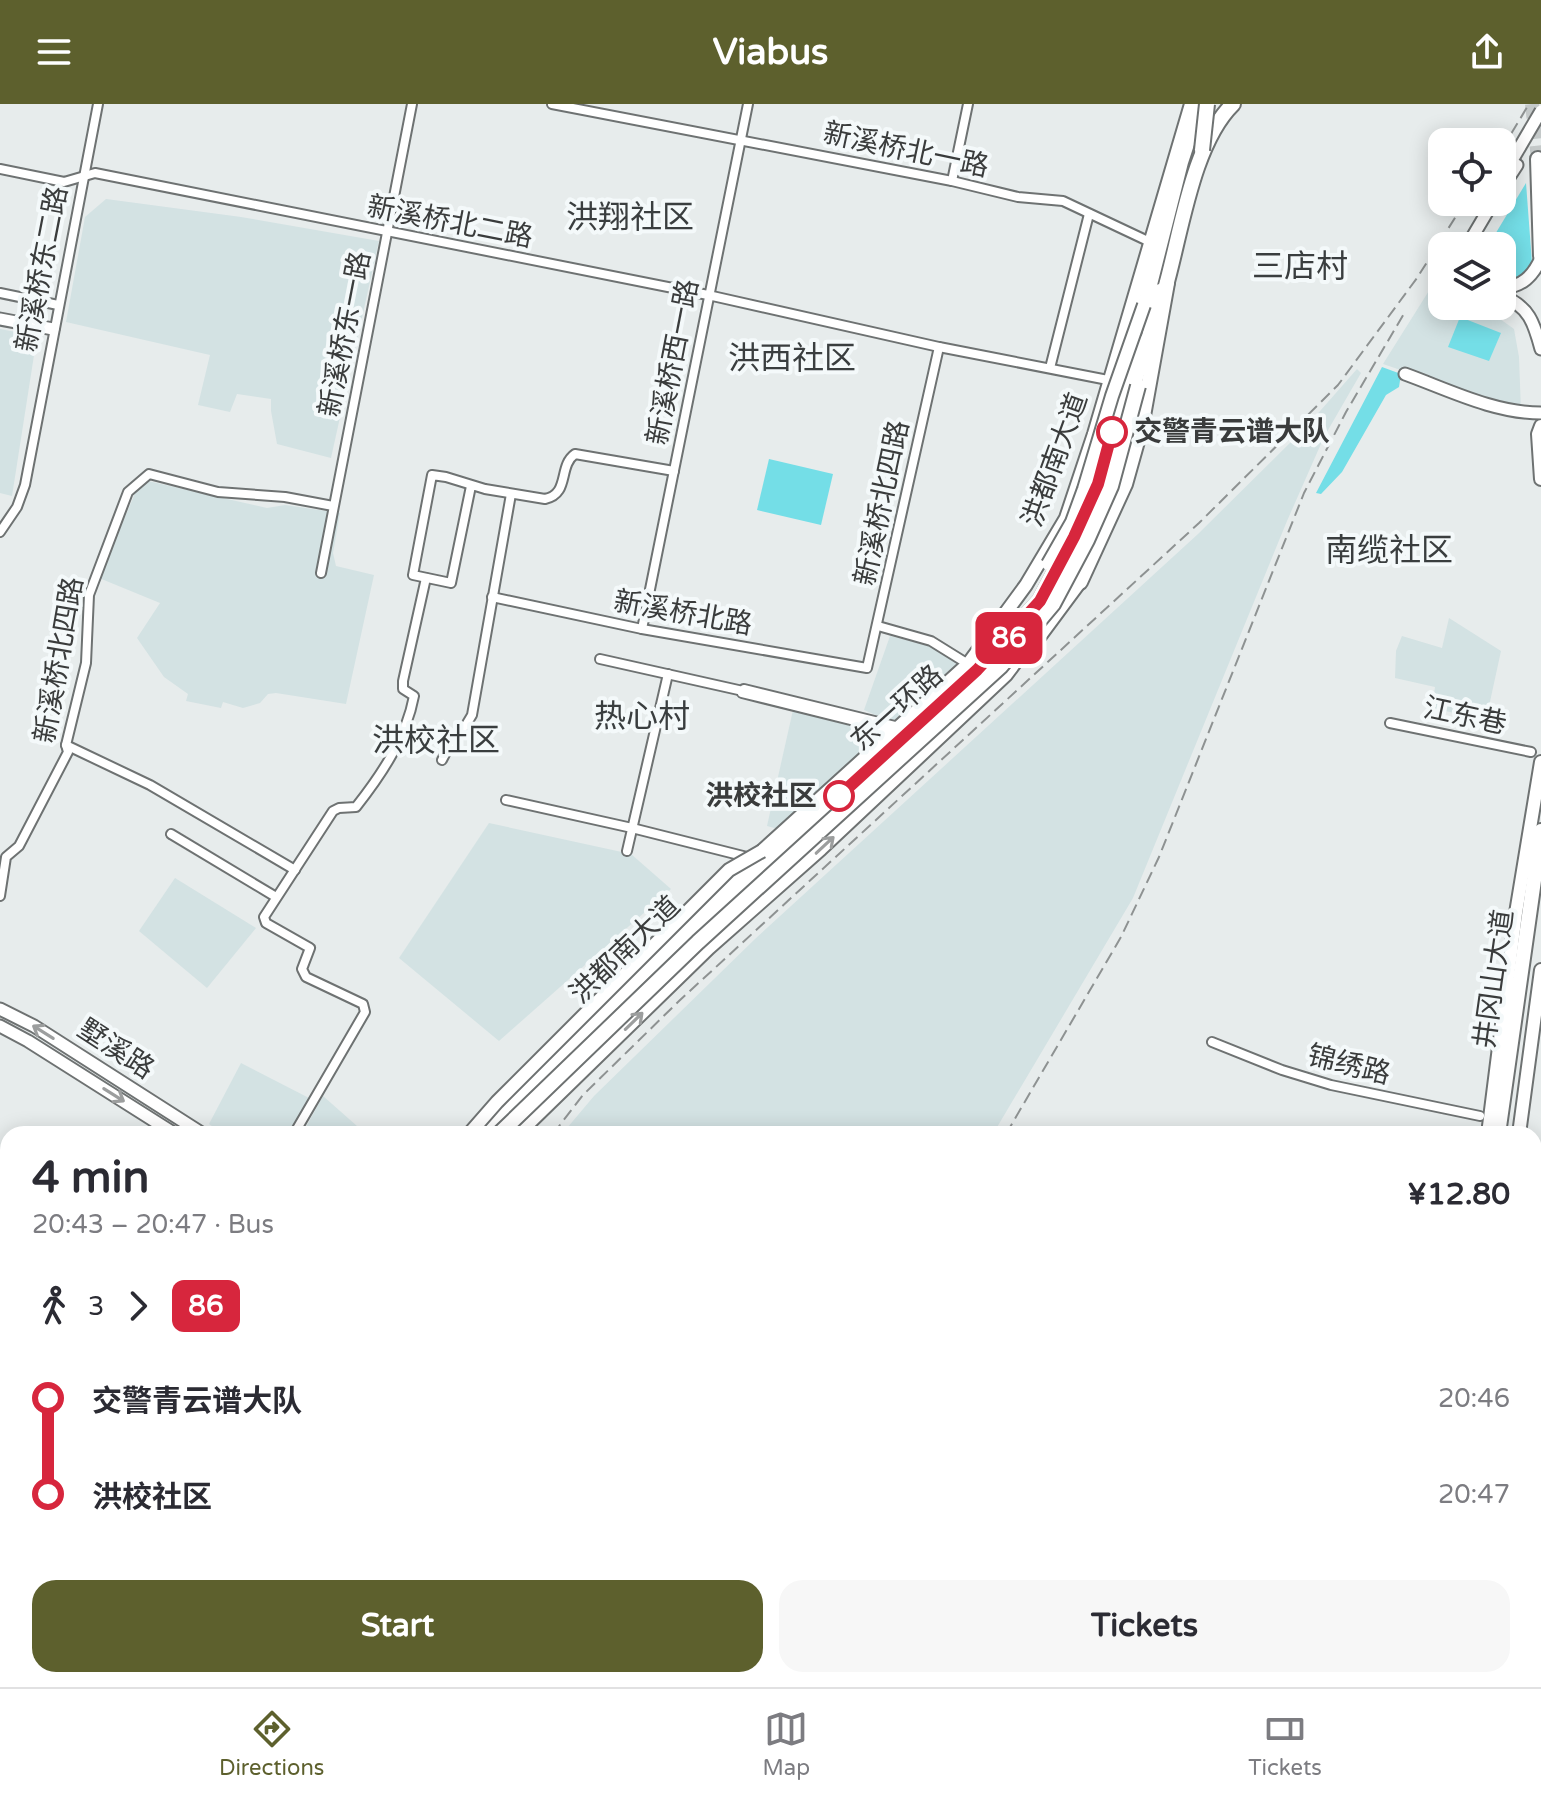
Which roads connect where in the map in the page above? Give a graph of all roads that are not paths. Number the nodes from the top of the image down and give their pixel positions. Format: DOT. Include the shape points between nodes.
graph roads {
  1 [pos="98,104"];
  2 [pos="412,104"];
  3 [pos="552,104"];
  4 [pos="748,104"];
  5 [pos="968,104"];
  6 [pos="1233,104"];
  7 [pos="1199,106"];
  8 [pos="1541,111"];
  9 [pos="1541,126"];
  10 [pos="742,139"];
  11 [pos="1202,150"];
  12 [pos="1516,159"];
  13 [pos="1538,159"];
  14 [pos="1516,160"];
  15 [pos="0,169"];
  16 [pos="82,177"];
  17 [pos="952,181"];
  18 [pos="1089,214"];
  19 [pos="388,232"];
  20 [pos="1150,242"];
  21 [pos="1541,257"];
  22 [pos="1167,283"];
  23 [pos="1516,286"];
  24 [pos="0,293"];
  25 [pos="708,295"];
  26 [pos="1516,302"];
  27 [pos="58,305"];
  28 [pos="1144,305"];
  29 [pos="0,319"];
  30 [pos="53,329"];
  31 [pos="939,347"];
  32 [pos="1541,349"];
  33 [pos="1050,368"];
  34 [pos="1405,374"];
  35 [pos="1110,380"];
  36 [pos="1126,384"];
  37 [pos="1541,413"];
  38 [pos="1541,426"];
  39 [pos="674,471"];
  40 [pos="1541,479"];
  41 [pos="471,486"];
  42 [pos="511,494"];
  43 [pos="333,506"];
  44 [pos="0,532"];
  45 [pos="321,573"];
  46 [pos="426,578"];
  47 [pos="1080,582"];
  48 [pos="492,597"];
  49 [pos="878,626"];
  50 [pos="642,629"];
  51 [pos="600,659"];
  52 [pos="971,661"];
  53 [pos="867,668"];
  54 [pos="668,674"];
  55 [pos="1006,675"];
  56 [pos="1390,723"];
  57 [pos="897,729"];
  58 [pos="66,745"];
  59 [pos="1531,752"];
  60 [pos="442,760"];
  61 [pos="1541,762"];
  62 [pos="506,800"];
  63 [pos="632,828"];
  64 [pos="1541,831"];
  65 [pos="171,834"];
  66 [pos="627,851"];
  67 [pos="758,855"];
  68 [pos="295,870"];
  69 [pos="1541,876"];
  70 [pos="0,896"];
  71 [pos="276,897"];
  72 [pos="1541,970"];
  73 [pos="0,1009"];
  74 [pos="0,1026"];
  75 [pos="1212,1042"];
  76 [pos="1480,1116"];
  77 [pos="162,1126"];
  78 [pos="190,1126"];
  79 [pos="299,1126"];
  80 [pos="477,1126"];
  81 [pos="486,1126"];
  82 [pos="507,1126"];
  83 [pos="526,1126"];
  84 [pos="1489,1126"];
  85 [pos="1499,1126"];
  86 [pos="1506,1126"];
  87 [pos="1520,1126"];
  1 -- 16 [label="street, 新溪桥东二路"];
  2 -- 19 [label="street, 新溪桥东一路"];
  3 -- 10 [label="street, 新溪桥北一路"];
  4 -- 10 [label="street, 新溪桥西一路"];
  5 -- 17 [label="street"];
  6 -- 11 [label="highway"];
  7 -- 11 [label="highway, bridge"];
  7 -- 20 [label="main road, 洪都南大道"];
  7 -- 28 [label="highway, 东一环路"];
  7 -- 55 [label="main road, 洪都南大道" via="1093,534 1047,621"];
  8 -- 12 [label="street, bridge"];
  9 -- 14 [label="street"];
  10 -- 17 [label="street, 新溪桥北一路"];
  10 -- 25 [label="street, 新溪桥西一路"];
  11 -- 22 [label="highway, 东一环路"];
  13 -- 21 [label="highway"];
  15 -- 16 [label="street, 新溪桥北二路" via="64,182"];
  16 -- 19 [label="street, 新溪桥北二路" via="95,173"];
  16 -- 27 [label="street, 新溪桥东二路"];
  17 -- 18 [label="street, 新溪桥北一路" via="1018,197 1063,201"];
  18 -- 20 [label="street, 新溪桥北一路"];
  18 -- 33 [label="street"];
  19 -- 25 [label="street, 新溪桥北二路"];
  19 -- 43 [label="street, 新溪桥东一路"];
  20 -- 35 [label="main road, 洪都南大道"];
  21 -- 23 [label="street" via="1536,270"];
  22 -- 47 [label="highway" via="1129,470"];
  22 -- 82 [label="highway, 东一环路, bridge" via="1111,486 1053,604 1001,666 698,942"];
  24 -- 27 [label="street"];
  25 -- 31 [label="street, 新溪桥北二路"];
  25 -- 39 [label="street, 新溪桥西一路"];
  26 -- 32 [label="street" via="1529,313"];
  27 -- 30 [label="street, 新溪桥东二路"];
  28 -- 36 [label="highway, 东一环路, bridge"];
  28 -- 52 [label="main road, bridge" via="1072,522 1009,623"];
  29 -- 30 [label="street"];
  30 -- 44 [label="street, 新溪桥东二路" via="25,485"];
  31 -- 33 [label="street, 新溪桥北二路"];
  31 -- 49 [label="street, 新溪桥北四路"];
  33 -- 35 [label="street, 新溪桥北二路"];
  34 -- 37 [label="street" via="1496,408"];
  35 -- 36 [label="street, 新溪桥北二路"];
  35 -- 52 [label="main road, 洪都南大道" via="1066,518"];
  36 -- 81 [label="highway, 东一环路" via="1098,484 1040,601 977,670 657,960"];
  38 -- 40 [label="main road"];
  39 -- 42 [label="street" via="578,454 569,459 562,487 551,498"];
  39 -- 50 [label="street, 新溪桥西一路"];
  41 -- 42 [label="street"];
  41 -- 46 [label="street" via="451,583"];
  41 -- 46 [label="street" via="432,475 413,575"];
  42 -- 48 [label="street"];
  43 -- 45 [label="street, 新溪桥东一路"];
  43 -- 58 [label="street, 新溪桥北四路" via="218,492 149,474 139,480 128,492 89,595 86,663"];
  46 -- 68 [label="street" via="403,681 403,689 414,696 403,733 356,807 333,811"];
  47 -- 55 [label="main road"];
  48 -- 50 [label="street, 新溪桥北路"];
  48 -- 60 [label="street" via="472,715"];
  49 -- 52 [label="street" via="931,641"];
  49 -- 53 [label="street, 新溪桥北四路"];
  50 -- 53 [label="street, 新溪桥北路"];
  51 -- 54 [label="street"];
  52 -- 57 [label="main road, 洪都南大道"];
  54 -- 57 [label="street"];
  54 -- 63 [label="street"];
  83 -- 55 [label="main road, 洪都南大道, one-way" via="709,948"];
  56 -- 59 [label="street, 江东巷"];
  57 -- 67 [label="main road, 洪都南大道"];
  58 -- 68 [label="street" via="150,785"];
  58 -- 70 [label="street, 新溪桥北四路" via="68,752 19,846 6,857"];
  61 -- 84 [label="main road"];
  62 -- 63 [label="street"];
  63 -- 66 [label="street"];
  63 -- 67 [label="street"];
  64 -- 85 [label="highway, 井冈山大道"];
  65 -- 71 [label="street"];
  67 -- 80 [label="main road, 洪都南大道, bridge" via="729,870"];
  68 -- 71 [label="street"];
  69 -- 86 [label="highway, 井冈山大道"];
  71 -- 79 [label="street" via="264,921 310,948 302,973 363,1004 365,1012"];
  72 -- 87 [label="main road"];
  78 -- 73 [label="street, 墅溪路, one-way"];
  74 -- 77 [label="street, 墅溪路, one-way"];
  75 -- 76 [label="street, 锦绣路" via="1331,1085"];
}
